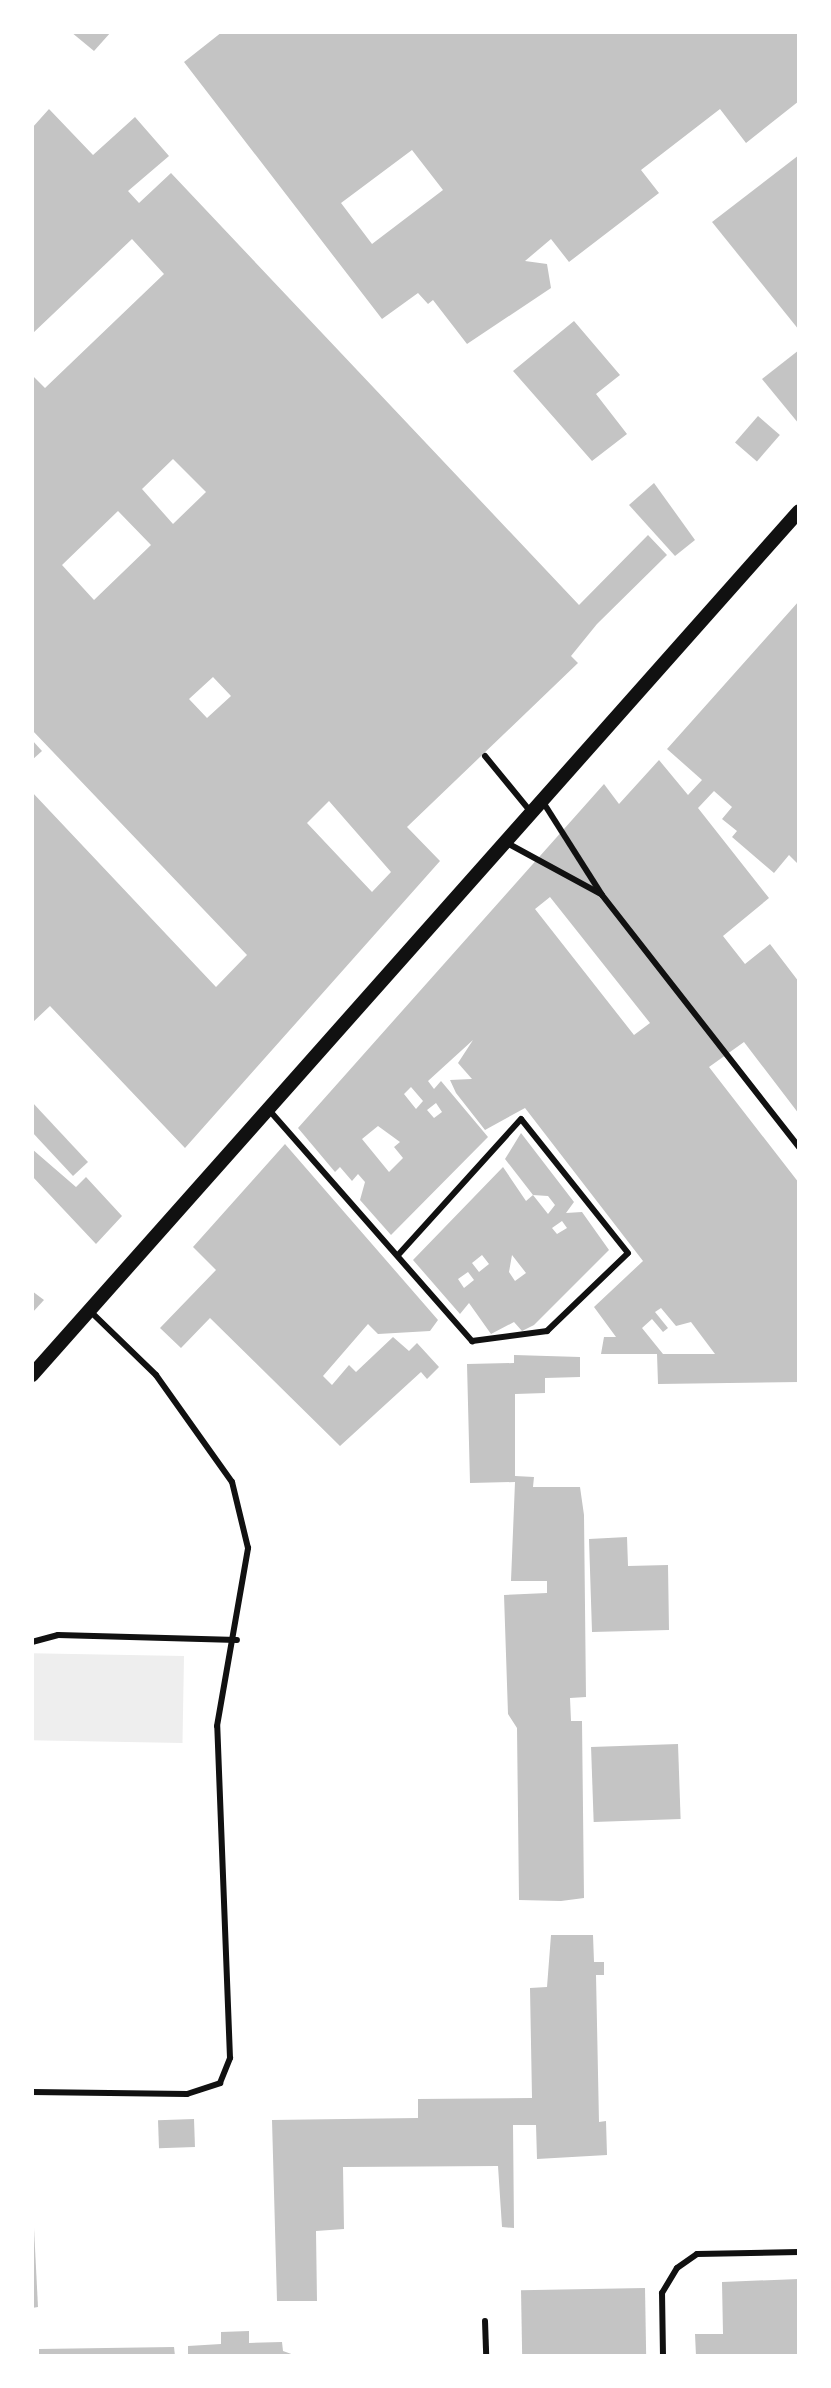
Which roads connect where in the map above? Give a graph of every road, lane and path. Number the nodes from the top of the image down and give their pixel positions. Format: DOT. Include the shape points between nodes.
graph roads {
  1 [pos="799,511"];
  2 [pos="485,756"];
  3 [pos="541,799"];
  4 [pos="530,811"];
  5 [pos="503,841"];
  6 [pos="602,895"];
  7 [pos="268,1109"];
  8 [pos="799,1147"];
  9 [pos="398,1255"];
  10 [pos="89,1310"];
  11 [pos="32,1375"];
  12 [pos="237,1640"];
  13 [pos="32,1642"];
  14 [pos="32,2092"];
  15 [pos="799,2252"];
  16 [pos="485,2321"];
  17 [pos="486,2356"];
  18 [pos="663,2356"];
  1 -- 3 [label="street"];
  2 -- 4 [label="lane"];
  3 -- 4 [label="street"];
  3 -- 6 [label="lane"];
  4 -- 5 [label="street"];
  5 -- 6 [label="lane"];
  5 -- 7 [label="street"];
  6 -- 8 [label="lane"];
  7 -- 9 [label="lane"];
  7 -- 10 [label="street"];
  9 -- 9 [label="lane" via="476,1341 547,1331 628,1253 521,1119"];
  10 -- 11 [label="street"];
  10 -- 12 [label="lane" via="156,1375 232,1482 248,1548"];
  12 -- 13 [label="lane" via="58,1635"];
  12 -- 14 [label="lane" via="217,1726 230,2058 220,2083 187,2094"];
  15 -- 18 [label="lane" via="697,2254 677,2268 662,2293"];
  16 -- 17 [label="lane"];
}
